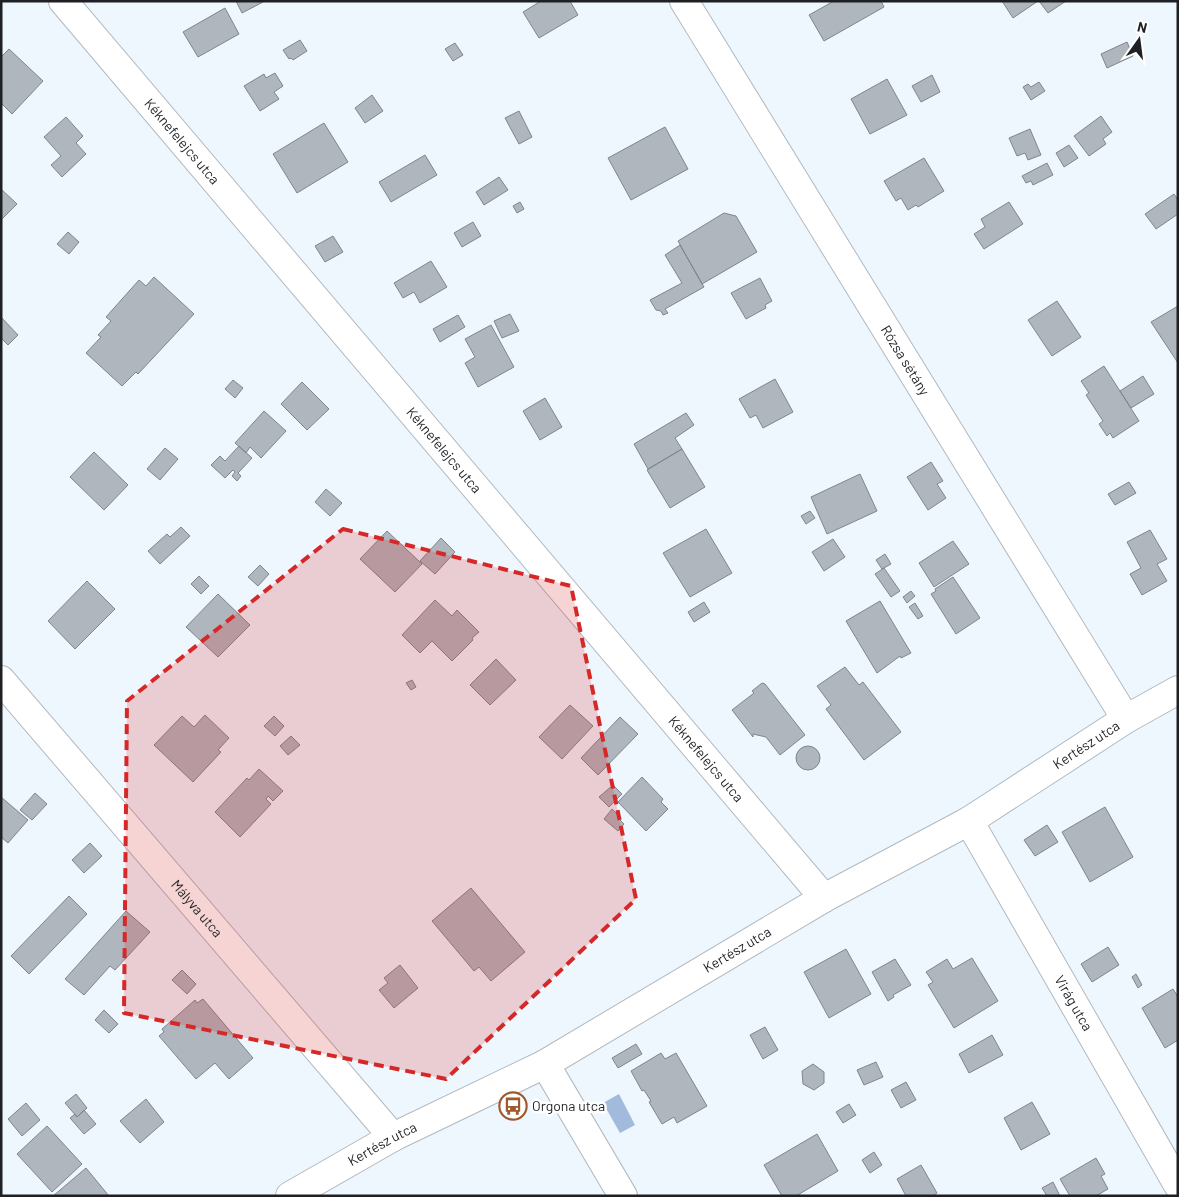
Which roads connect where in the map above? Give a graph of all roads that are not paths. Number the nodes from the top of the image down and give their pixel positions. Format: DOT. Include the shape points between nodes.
graph roads {
  1 [pos="63,1"];
  2 [pos="684,1"];
  3 [pos="1,680"];
  4 [pos="1178,690"];
  5 [pos="1126,719"];
  6 [pos="969,821"];
  7 [pos="824,898"];
  8 [pos="544,1064"];
  9 [pos="393,1137"];
  10 [pos="1178,1184"];
  11 [pos="290,1196"];
  12 [pos="623,1196"];
  1 -- 7 [label="street, Kéknefelejcs utca"];
  2 -- 5 [label="street, Rózsa sétány"];
  3 -- 9 [label="street, Mályva utca"];
  4 -- 5 [label="street, Kertész utca"];
  5 -- 6 [label="street, Kertész utca"];
  6 -- 7 [label="street, Kertész utca"];
  6 -- 10 [label="street, Virág utca"];
  7 -- 8 [label="street, Kertész utca"];
  8 -- 9 [label="street, Kertész utca"];
  8 -- 12 [label="street"];
  9 -- 11 [label="street, Kertész utca"];
}
